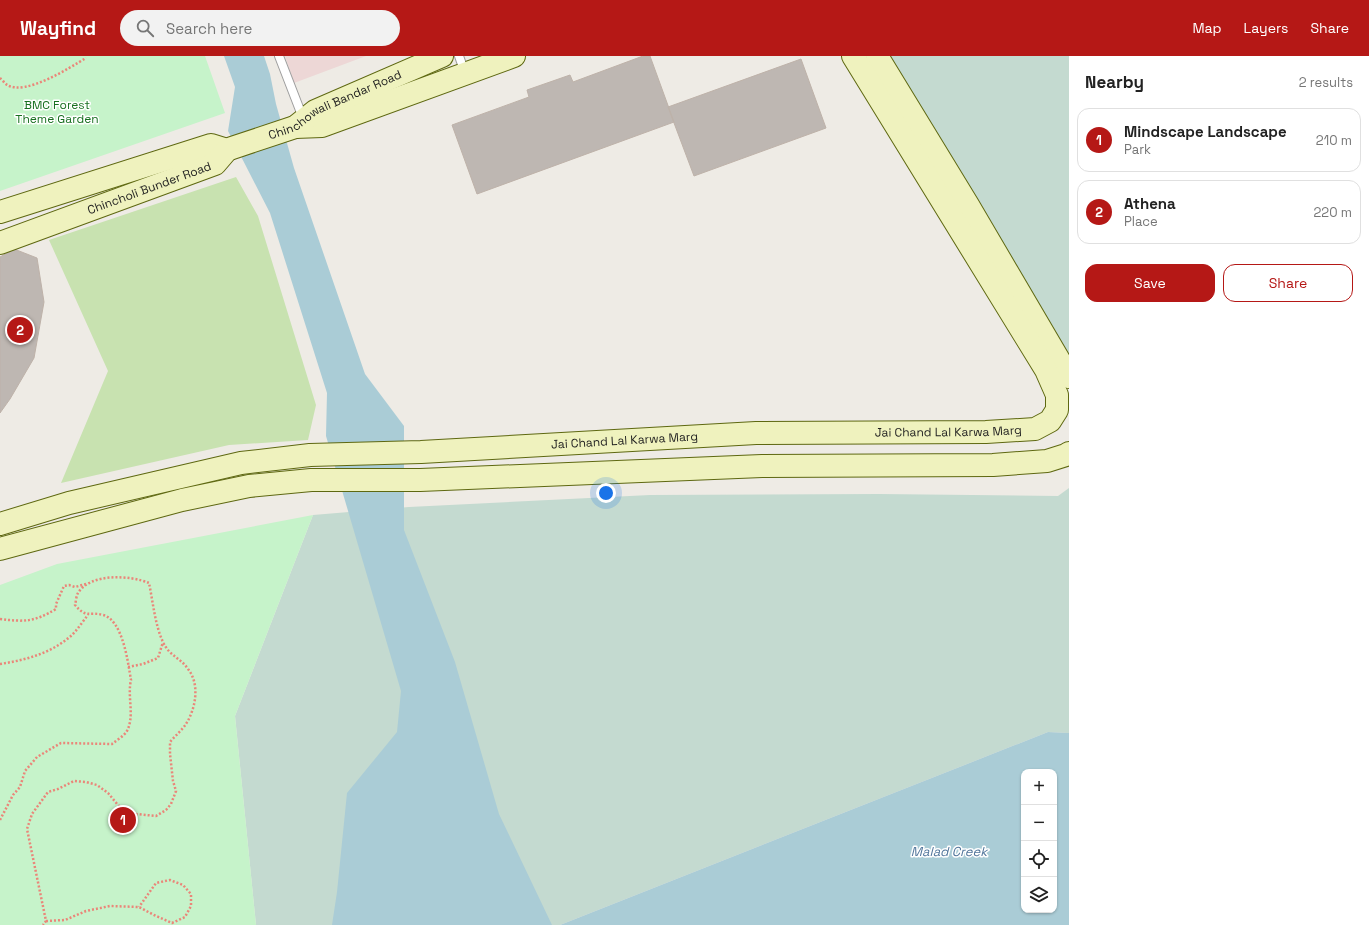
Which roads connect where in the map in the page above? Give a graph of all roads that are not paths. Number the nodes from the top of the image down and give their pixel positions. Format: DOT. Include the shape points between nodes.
graph roads {
  1 [pos="279,56"];
  2 [pos="442,56"];
  3 [pos="514,56"];
  4 [pos="853,56"];
  5 [pos="877,56"];
  6 [pos="469,65"];
  7 [pos="299,125"];
  8 [pos="229,149"];
  9 [pos="0,212"];
  10 [pos="0,243"];
  11 [pos="1069,377"];
  12 [pos="1063,415"];
  13 [pos="1069,453"];
  14 [pos="0,524"];
  15 [pos="0,549"];
  1 -- 7 [label="lane"];
  2 -- 7 [label="street, Chinchowali Bandar Road" via="315,111"];
  3 -- 6 [label="street"];
  4 -- 12 [label="street, Jai Chand Lal Karwa Marg" via="1046,370"];
  5 -- 11 [label="street" via="968,204"];
  6 -- 7 [label="street" via="322,126"];
  7 -- 8 [label="street, Chinchowali Bandar Road"];
  8 -- 9 [label="street, Chincholi Bunder Road" via="211,145"];
  8 -- 10 [label="street, Chincholi Bunder Road" via="215,164"];
  12 -- 14 [label="street, Jai Chand Lal Karwa Marg" via="1035,429 986,432 756,433 421,452 310,455 233,465 69,503"];
  13 -- 15 [label="street" via="1047,461 993,465 762,466 420,480 311,480 249,486 182,500"];
}
